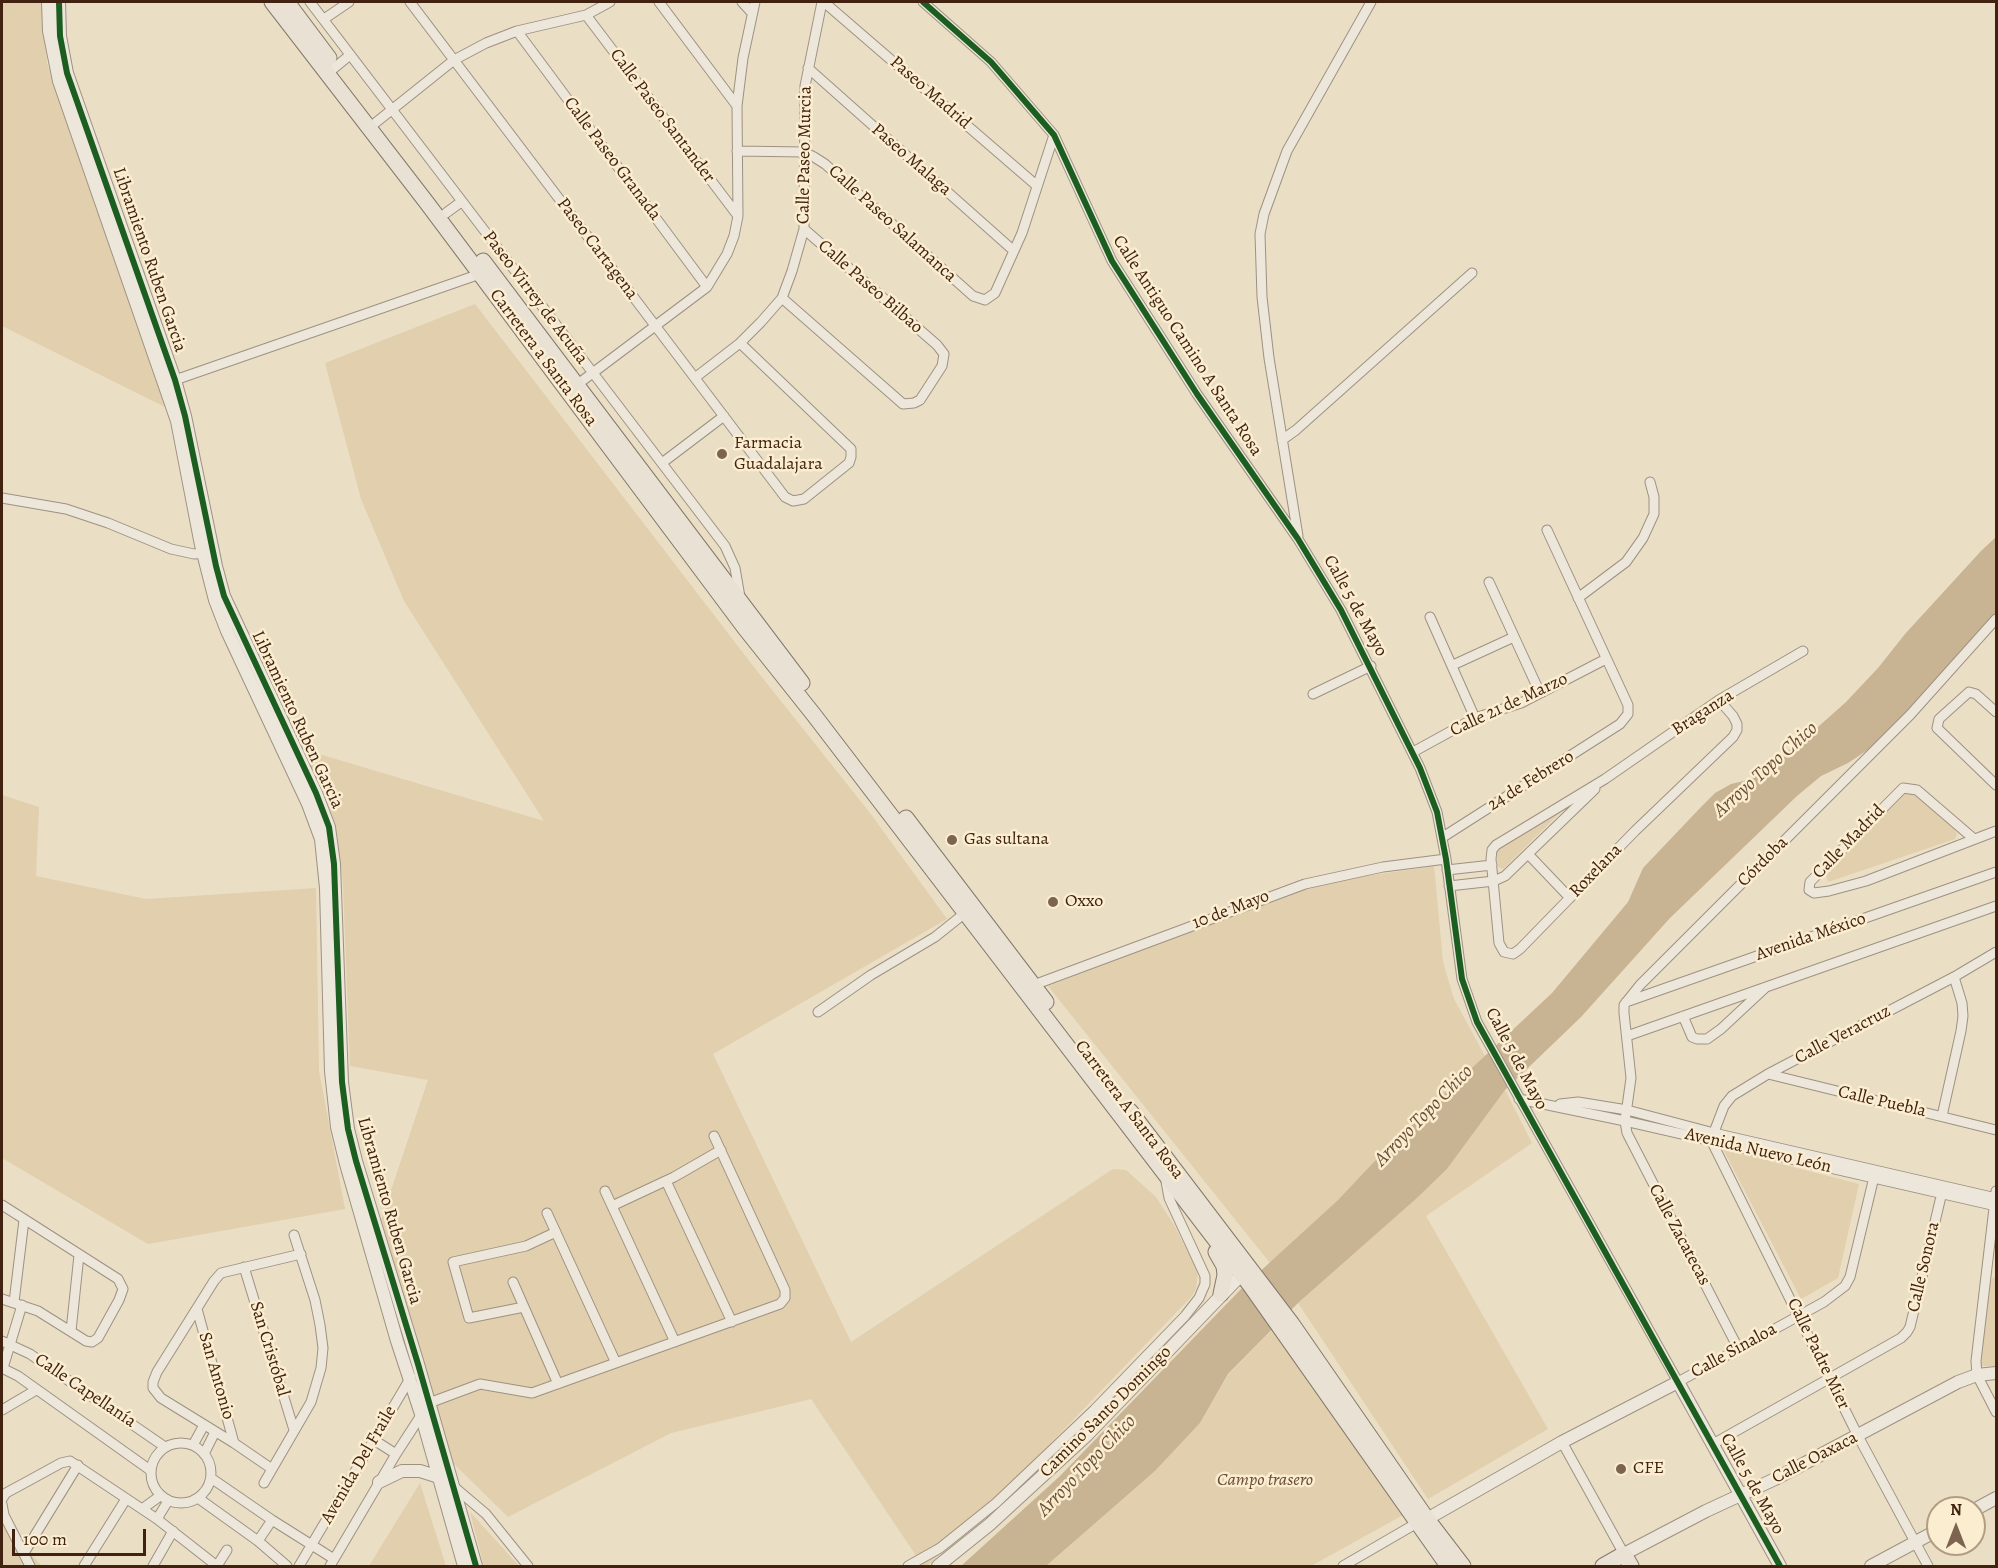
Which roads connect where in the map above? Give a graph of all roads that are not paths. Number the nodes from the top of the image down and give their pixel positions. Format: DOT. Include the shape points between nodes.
graph roads {
  1 [pos="48,2"];
  2 [pos="59,2"];
  3 [pos="272,2"];
  4 [pos="287,2"];
  5 [pos="310,2"];
  6 [pos="349,2"];
  7 [pos="410,2"];
  8 [pos="610,2"];
  9 [pos="659,2"];
  10 [pos="742,2"];
  11 [pos="755,2"];
  12 [pos="823,2"];
  13 [pos="923,2"];
  14 [pos="1371,2"];
  15 [pos="752,13"];
  16 [pos="586,15"];
  17 [pos="324,19"];
  18 [pos="518,32"];
  19 [pos="350,55"];
  20 [pos="454,60"];
  21 [pos="808,68"];
  22 [pos="332,70"];
  23 [pos="737,106"];
  24 [pos="392,110"];
  25 [pos="373,125"];
  26 [pos="1054,135"];
  27 [pos="737,151"];
  28 [pos="804,152"];
  29 [pos="1036,185"];
  30 [pos="461,202"];
  31 [pos="446,213"];
  32 [pos="738,216"];
  33 [pos="804,228"];
  34 [pos="1014,251"];
  35 [pos="1472,273"];
  36 [pos="480,274"];
  37 [pos="527,287"];
  38 [pos="707,287"];
  39 [pos="782,298"];
  40 [pos="512,299"];
  41 [pos="655,326"];
  42 [pos="740,344"];
  43 [pos="592,373"];
  44 [pos="696,377"];
  45 [pos="175,380"];
  46 [pos="572,389"];
  47 [pos="724,416"];
  48 [pos="1282,440"];
  49 [pos="662,463"];
  50 [pos="1650,482"];
  51 [pos="2,498"];
  52 [pos="1547,530"];
  53 [pos="1298,539"];
  54 [pos="208,553"];
  55 [pos="1489,582"];
  56 [pos="1578,598"];
  57 [pos="741,602"];
  58 [pos="1430,617"];
  59 [pos="1996,619"];
  60 [pos="1514,637"];
  61 [pos="1803,651"];
  62 [pos="1606,659"];
  63 [pos="1453,665"];
  64 [pos="1371,666"];
  65 [pos="1540,693"];
  66 [pos="1313,694"];
  67 [pos="1719,700"];
  68 [pos="818,712"];
  69 [pos="1996,712"];
  70 [pos="1475,718"];
  71 [pos="1413,752"];
  72 [pos="1605,778"];
  73 [pos="1996,785"];
  74 [pos="1996,831"];
  75 [pos="1443,837"];
  76 [pos="1974,839"];
  77 [pos="1494,847"];
  78 [pos="1528,854"];
  79 [pos="1446,859"];
  80 [pos="1492,865"];
  81 [pos="1447,870"];
  82 [pos="1996,872"];
  83 [pos="1494,881"];
  84 [pos="1449,886"];
  85 [pos="1570,898"];
  86 [pos="1996,906"];
  87 [pos="965,914"];
  88 [pos="1996,952"];
  89 [pos="1954,977"];
  90 [pos="1767,986"];
  91 [pos="1029,987"];
  92 [pos="1626,1002"];
  93 [pos="818,1012"];
  94 [pos="1683,1016"];
  95 [pos="1627,1036"];
  96 [pos="1768,1074"];
  97 [pos="1519,1099"];
  98 [pos="1626,1115"];
  99 [pos="1942,1116"];
  100 [pos="1996,1130"];
  101 [pos="714,1136"];
  102 [pos="1713,1136"];
  103 [pos="721,1150"];
  104 [pos="1164,1174"];
  105 [pos="1873,1174"];
  106 [pos="666,1181"];
  107 [pos="1942,1190"];
  108 [pos="605,1191"];
  109 [pos="1996,1200"];
  110 [pos="2,1205"];
  111 [pos="612,1206"];
  112 [pos="548,1213"];
  113 [pos="1198,1219"];
  114 [pos="24,1220"];
  115 [pos="556,1232"];
  116 [pos="294,1235"];
  117 [pos="301,1254"];
  118 [pos="78,1255"];
  119 [pos="244,1267"];
  120 [pos="1249,1279"];
  121 [pos="513,1282"];
  122 [pos="1221,1294"];
  123 [pos="9,1303"];
  124 [pos="524,1307"];
  125 [pos="197,1309"];
  126 [pos="1800,1314"];
  127 [pos="732,1322"];
  128 [pos="71,1331"];
  129 [pos="6,1342"];
  130 [pos="675,1342"];
  131 [pos="1738,1348"];
  132 [pos="616,1363"];
  133 [pos="418,1364"];
  134 [pos="2,1368"];
  135 [pos="1996,1373"];
  136 [pos="1977,1375"];
  137 [pos="1829,1377"];
  138 [pos="410,1378"];
  139 [pos="1678,1382"];
  140 [pos="558,1384"];
  141 [pos="36,1390"];
  142 [pos="1662,1390"];
  143 [pos="1684,1395"];
  144 [pos="429,1403"];
  145 [pos="2,1410"];
  146 [pos="1996,1412"];
  147 [pos="421,1414"];
  148 [pos="204,1425"];
  149 [pos="294,1430"];
  150 [pos="215,1432"];
  151 [pos="1858,1436"];
  152 [pos="374,1440"];
  153 [pos="1562,1442"];
  154 [pos="234,1443"];
  155 [pos="1713,1444"];
  156 [pos="193,1445"];
  157 [pos="165,1447"];
  158 [pos="204,1454"];
  159 [pos="396,1454"];
  160 [pos="78,1465"];
  161 [pos="272,1469"];
  162 [pos="150,1470"];
  163 [pos="439,1477"];
  164 [pos="211,1478"];
  165 [pos="379,1482"];
  166 [pos="264,1483"];
  167 [pos="453,1486"];
  168 [pos="1740,1495"];
  169 [pos="164,1498"];
  170 [pos="198,1498"];
  171 [pos="2,1499"];
  172 [pos="126,1499"];
  173 [pos="2,1504"];
  174 [pos="142,1509"];
  175 [pos="157,1519"];
  176 [pos="272,1521"];
  177 [pos="1422,1521"];
  178 [pos="173,1531"];
  179 [pos="1926,1536"];
  180 [pos="258,1541"];
  181 [pos="1914,1542"];
  182 [pos="312,1544"];
  183 [pos="227,1550"];
  184 [pos="24,1553"];
  185 [pos="1628,1560"];
  186 [pos="332,1563"];
  187 [pos="30,1566"];
  188 [pos="84,1566"];
  189 [pos="153,1566"];
  190 [pos="217,1566"];
  191 [pos="287,1566"];
  192 [pos="299,1566"];
  193 [pos="465,1566"];
  194 [pos="476,1566"];
  195 [pos="528,1566"];
  196 [pos="908,1566"];
  197 [pos="938,1566"];
  198 [pos="1343,1566"];
  199 [pos="1457,1566"];
  200 [pos="1603,1566"];
  201 [pos="1780,1566"];
  202 [pos="1871,1566"];
  203 [pos="1928,1566"];
  1 -- 54 [label="street, Libramiento Ruben Garcia" via="49,31 59,81 177,421"];
  2 -- 45 [label="street, Libramiento Ruben Garcia" via="67,73"];
  3 -- 22 [label="main road, Carretera a Santa Rosa"];
  4 -- 22 [label="main road, Carretera a Santa Rosa"];
  5 -- 17 [label="street, Paseo Virrey de Acuña"];
  6 -- 17 [label="street"];
  7 -- 20 [label="street, Paseo Cartagena"];
  8 -- 16 [label="street"];
  9 -- 23 [label="street"];
  10 -- 15 [label="street"];
  11 -- 15 [label="street"];
  12 -- 21 [label="street, Calle Paseo Murcia"];
  12 -- 29 [label="street, Paseo Madrid"];
  13 -- 26 [label="street, Calle Antiguo Camino A Santa Rosa" via="992,62"];
  14 -- 48 [label="street" via="1287,151 1264,214 1260,251 1262,297"];
  15 -- 23 [label="street"];
  16 -- 18 [label="street"];
  16 -- 32 [label="street, Calle Paseo Santander"];
  17 -- 19 [label="street, Paseo Virrey de Acuña"];
  18 -- 20 [label="street"];
  18 -- 38 [label="street, Calle Paseo Granada"];
  19 -- 22 [label="street"];
  19 -- 24 [label="street, Paseo Virrey de Acuña"];
  20 -- 24 [label="street"];
  20 -- 41 [label="street, Paseo Cartagena"];
  21 -- 28 [label="street, Calle Paseo Murcia"];
  21 -- 34 [label="street, Paseo Malaga"];
  22 -- 25 [label="main road, Carretera a Santa Rosa"];
  23 -- 27 [label="street"];
  24 -- 25 [label="street"];
  24 -- 30 [label="street, Paseo Virrey de Acuña"];
  25 -- 31 [label="main road, Carretera a Santa Rosa"];
  25 -- 36 [label="main road, Carretera a Santa Rosa"];
  26 -- 29 [label="street"];
  26 -- 53 [label="street, Calle Antiguo Camino A Santa Rosa" via="1112,261 1197,394"];
  27 -- 28 [label="street"];
  27 -- 32 [label="street"];
  28 -- 33 [label="street, Calle Paseo Murcia"];
  28 -- 34 [label="street, Calle Paseo Salamanca" via="825,164 973,297 986,300 995,293"];
  29 -- 34 [label="street"];
  30 -- 31 [label="street"];
  30 -- 37 [label="street, Paseo Virrey de Acuña"];
  31 -- 40 [label="main road, Carretera a Santa Rosa"];
  32 -- 38 [label="street" via="727,254"];
  33 -- 39 [label="street, Calle Paseo Murcia"];
  33 -- 39 [label="street, Calle Paseo Bilbao" via="937,345 944,354 942,366 920,400 908,405"];
  35 -- 48 [label="street"];
  36 -- 45 [label="street"];
  36 -- 46 [label="main road, Carretera a Santa Rosa"];
  37 -- 40 [label="street"];
  37 -- 43 [label="street, Paseo Virrey de Acuña"];
  38 -- 41 [label="street"];
  39 -- 42 [label="street, Calle Paseo Murcia"];
  40 -- 46 [label="main road, Carretera a Santa Rosa"];
  41 -- 43 [label="street"];
  41 -- 44 [label="street, Paseo Cartagena"];
  42 -- 44 [label="street, Calle Paseo Murcia"];
  42 -- 47 [label="street, Paseo Cartagena" via="843,440 851,449 849,463 804,499 793,501 785,497"];
  43 -- 46 [label="street"];
  43 -- 49 [label="street, Paseo Virrey de Acuña"];
  44 -- 47 [label="street, Paseo Cartagena"];
  45 -- 54 [label="street, Libramiento Ruben Garcia" via="187,423"];
  46 -- 57 [label="main road, Carretera a Santa Rosa"];
  46 -- 68 [label="main road, Carretera a Santa Rosa" via="744,627"];
  47 -- 49 [label="street"];
  48 -- 53 [label="street"];
  49 -- 57 [label="street, Paseo Virrey de Acuña" via="725,546 735,568"];
  50 -- 56 [label="street" via="1654,514 1643,538 1626,562"];
  51 -- 54 [label="street" via="66,508 171,549"];
  52 -- 56 [label="street"];
  53 -- 64 [label="street, Calle 5 de Mayo"];
  54 -- 133 [label="street, Libramiento Ruben Garcia" via="224,596 316,793 330,833 345,1112 354,1154"];
  54 -- 138 [label="street, Libramiento Ruben Garcia" via="218,609 300,784 321,839 331,1071 338,1127"];
  55 -- 60 [label="street"];
  56 -- 62 [label="street"];
  57 -- 68 [label="main road, Carretera a Santa Rosa"];
  58 -- 63 [label="street"];
  59 -- 92 [label="street, Córdoba" via="1910,715"];
  60 -- 63 [label="street"];
  60 -- 65 [label="street"];
  61 -- 67 [label="street, Braganza"];
  62 -- 65 [label="street, Calle 21 de Marzo"];
  62 -- 75 [label="street, 24 de Febrero" via="1628,705 1628,714 1620,724"];
  63 -- 70 [label="street"];
  64 -- 66 [label="street"];
  64 -- 71 [label="street, Calle 5 de Mayo"];
  65 -- 70 [label="street, Calle 21 de Marzo"];
  67 -- 72 [label="street, Braganza"];
  67 -- 85 [label="street, Roxelana" via="1737,724 1733,737"];
  68 -- 87 [label="main road, Carretera A Santa Rosa"];
  68 -- 91 [label="main road, Carretera A Santa Rosa"];
  69 -- 73 [label="street" via="1972,692 1939,719 1937,728"];
  70 -- 71 [label="street, Calle 21 de Marzo"];
  71 -- 75 [label="street, Calle 5 de Mayo"];
  72 -- 77 [label="street, Braganza"];
  72 -- 78 [label="street, Braganza"];
  74 -- 76 [label="street, Calle Madrid"];
  75 -- 79 [label="street, Calle 5 de Mayo"];
  76 -- 76 [label="street, Calle Madrid" via="1917,790 1903,788 1810,882 1809,890 1828,891 1866,881"];
  77 -- 80 [label="street, Roxelana"];
  78 -- 83 [label="street, Braganza"];
  78 -- 85 [label="street"];
  79 -- 81 [label="street, Calle 5 de Mayo"];
  79 -- 91 [label="street, 10 de Mayo" via="1383,867 1305,884"];
  80 -- 81 [label="street"];
  80 -- 83 [label="street, Roxelana"];
  81 -- 84 [label="street, Calle 5 de Mayo"];
  82 -- 92 [label="street, Avenida México"];
  83 -- 84 [label="street"];
  83 -- 85 [label="street, Roxelana" via="1499,943 1508,954 1520,949"];
  84 -- 97 [label="street, Calle 5 de Mayo" via="1462,979 1477,1022"];
  86 -- 90 [label="street, Avenida México"];
  87 -- 91 [label="main road, Carretera A Santa Rosa"];
  87 -- 93 [label="street"];
  88 -- 89 [label="street, Calle Veracruz"];
  89 -- 96 [label="street, Calle Veracruz"];
  89 -- 99 [label="street" via="1963,1016"];
  90 -- 94 [label="street, Avenida México"];
  90 -- 94 [label="street" via="1707,1039 1692,1037"];
  91 -- 104 [label="main road, Carretera A Santa Rosa"];
  91 -- 120 [label="main road, Carretera A Santa Rosa"];
  92 -- 95 [label="street"];
  94 -- 95 [label="street, Avenida México"];
  95 -- 98 [label="street" via="1631,1078"];
  96 -- 99 [label="street, Calle Puebla"];
  96 -- 102 [label="street, Calle Veracruz" via="1732,1096"];
  97 -- 98 [label="street, Avenida Nuevo León"];
  97 -- 139 [label="street, Calle 5 de Mayo"];
  98 -- 102 [label="street, Avenida Nuevo León"];
  98 -- 131 [label="street, Calle Zacatecas" via="1632,1144"];
  99 -- 100 [label="street, Calle Puebla"];
  101 -- 103 [label="street"];
  102 -- 105 [label="street, Avenida Nuevo León"];
  102 -- 126 [label="street, Calle Padre Mier"];
  103 -- 106 [label="street"];
  103 -- 127 [label="street" via="785,1290 780,1304"];
  104 -- 113 [label="main road, Carretera A Santa Rosa"];
  104 -- 196 [label="street" via="1169,1198 1205,1276 1199,1298 1094,1410 996,1503 940,1548"];
  105 -- 107 [label="street, Avenida Nuevo León"];
  105 -- 126 [label="street, Calle Sinaloa" via="1849,1281 1834,1296"];
  106 -- 111 [label="street"];
  106 -- 127 [label="street"];
  107 -- 109 [label="street, Avenida Nuevo León"];
  107 -- 137 [label="street, Calle Sonora" via="1911,1327 1901,1338"];
  108 -- 111 [label="street"];
  109 -- 136 [label="street"];
  110 -- 114 [label="street"];
  111 -- 130 [label="street"];
  112 -- 115 [label="street"];
  113 -- 120 [label="main road, Carretera A Santa Rosa"];
  113 -- 122 [label="main road" via="1224,1266"];
  114 -- 118 [label="street"];
  114 -- 123 [label="street"];
  115 -- 124 [label="street" via="526,1246 453,1262 469,1318"];
  115 -- 132 [label="street"];
  116 -- 117 [label="street"];
  117 -- 119 [label="street"];
  117 -- 149 [label="street" via="315,1300 323,1348 311,1402"];
  118 -- 128 [label="street"];
  118 -- 128 [label="street" via="118,1279 123,1294 98,1338 86,1341"];
  119 -- 125 [label="street" via="221,1273"];
  119 -- 149 [label="street, San Cristóbal"];
  120 -- 122 [label="street, Camino Santo Domingo"];
  120 -- 177 [label="main road, Carretera A Santa Rosa"];
  121 -- 124 [label="street"];
  122 -- 197 [label="street, Camino Santo Domingo" via="1087,1435"];
  123 -- 128 [label="street" via="38,1311"];
  123 -- 129 [label="street"];
  124 -- 140 [label="street"];
  125 -- 148 [label="street" via="157,1372 153,1388 161,1398"];
  125 -- 154 [label="street, San Antonio"];
  126 -- 131 [label="street, Calle Sinaloa"];
  126 -- 137 [label="street, Calle Padre Mier"];
  127 -- 130 [label="street"];
  129 -- 134 [label="street"];
  129 -- 157 [label="street, Calle Capellanía" via="48,1366"];
  130 -- 132 [label="street"];
  131 -- 139 [label="street, Calle Sinaloa"];
  132 -- 140 [label="street"];
  133 -- 138 [label="street, Avenida Del Fraile"];
  133 -- 144 [label="street, Libramiento Ruben Garcia"];
  134 -- 141 [label="street"];
  135 -- 136 [label="street, Calle Oaxaca"];
  136 -- 146 [label="street"];
  136 -- 151 [label="street, Calle Oaxaca"];
  137 -- 151 [label="street, Calle Padre Mier"];
  137 -- 155 [label="street, Calle Sonora"];
  138 -- 147 [label="street, Libramiento Ruben Garcia"];
  138 -- 152 [label="street, Avenida Del Fraile"];
  139 -- 142 [label="street, Calle Sinaloa"];
  139 -- 143 [label="street, Calle 5 de Mayo"];
  140 -- 144 [label="street" via="532,1393 480,1384"];
  141 -- 145 [label="street"];
  141 -- 162 [label="street"];
  142 -- 143 [label="street" via="1675,1389"];
  142 -- 153 [label="street, Calle Sinaloa"];
  143 -- 155 [label="street, Calle 5 de Mayo"];
  144 -- 147 [label="street, Avenida Del Fraile"];
  144 -- 167 [label="street, Libramiento Ruben Garcia"];
  147 -- 159 [label="street, Avenida Del Fraile"];
  147 -- 163 [label="street, Libramiento Ruben Garcia"];
  148 -- 150 [label="street"];
  148 -- 156 [label="street"];
  149 -- 161 [label="street"];
  150 -- 154 [label="street"];
  150 -- 158 [label="street"];
  151 -- 168 [label="street, Calle Oaxaca"];
  151 -- 181 [label="street, Calle Padre Mier"];
  152 -- 159 [label="street"];
  152 -- 182 [label="street, Avenida Del Fraile"];
  153 -- 177 [label="street, Calle Sinaloa"];
  153 -- 185 [label="street"];
  154 -- 161 [label="street"];
  155 -- 168 [label="street, Calle 5 de Mayo"];
  156 -- 157 [label="street" via="174,1443"];
  156 -- 158 [label="street"];
  157 -- 162 [label="street" via="152,1461"];
  158 -- 164 [label="street"];
  159 -- 165 [label="street, Avenida Del Fraile"];
  160 -- 171 [label="street" via="70,1461 61,1463 6,1493"];
  160 -- 172 [label="street"];
  160 -- 184 [label="street"];
  161 -- 166 [label="street"];
  162 -- 169 [label="street" via="154,1488"];
  163 -- 165 [label="street" via="402,1471"];
  163 -- 193 [label="street, Libramiento Ruben Garcia"];
  164 -- 170 [label="street"];
  164 -- 176 [label="street"];
  165 -- 186 [label="street, Avenida Del Fraile"];
  167 -- 194 [label="street, Libramiento Ruben Garcia"];
  167 -- 195 [label="street" via="486,1514"];
  168 -- 185 [label="street, Calle Oaxaca"];
  168 -- 201 [label="street, Calle 5 de Mayo"];
  169 -- 170 [label="street" via="178,1504"];
  169 -- 174 [label="street"];
  169 -- 175 [label="street"];
  170 -- 180 [label="street"];
  172 -- 174 [label="street"];
  172 -- 188 [label="street"];
  173 -- 184 [label="street"];
  174 -- 175 [label="street"];
  175 -- 178 [label="street"];
  176 -- 180 [label="street"];
  176 -- 182 [label="street"];
  177 -- 198 [label="street"];
  177 -- 199 [label="main road, Carretera A Santa Rosa"];
  178 -- 189 [label="street"];
  178 -- 190 [label="street"];
  179 -- 181 [label="street"];
  180 -- 191 [label="street"];
  181 -- 202 [label="street"];
  181 -- 203 [label="street, Calle Padre Mier"];
  182 -- 186 [label="street"];
  182 -- 192 [label="street, Avenida Del Fraile"];
  183 -- 190 [label="street"];
  184 -- 187 [label="street"];
  185 -- 200 [label="main road, Calle Oaxaca"];
}
